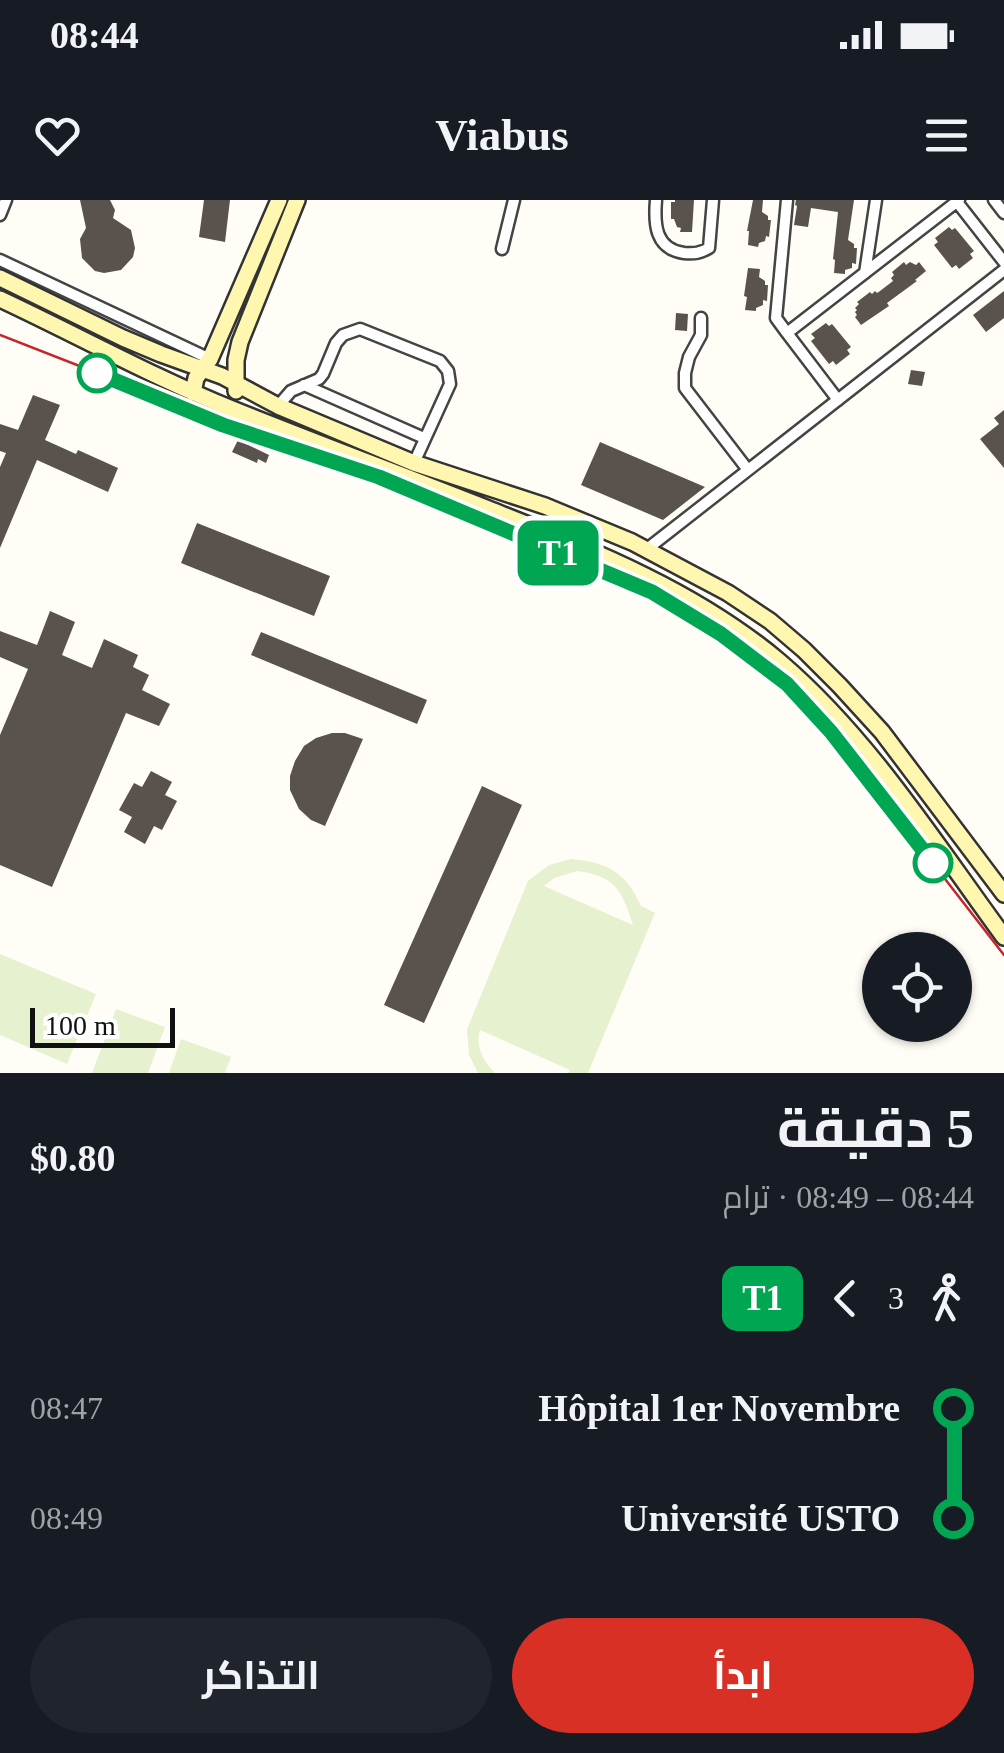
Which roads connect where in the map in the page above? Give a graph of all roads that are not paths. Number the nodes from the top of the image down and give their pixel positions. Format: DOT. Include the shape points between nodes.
graph roads {
  1 [pos="6,200"];
  2 [pos="279,200"];
  3 [pos="297,200"];
  4 [pos="514,200"];
  5 [pos="656,200"];
  6 [pos="713,200"];
  7 [pos="787,200"];
  8 [pos="876,200"];
  9 [pos="994,200"];
  10 [pos="958,201"];
  11 [pos="1004,213"];
  12 [pos="0,215"];
  13 [pos="502,249"];
  14 [pos="0,260"];
  15 [pos="1004,262"];
  16 [pos="1004,270"];
  17 [pos="866,273"];
  18 [pos="0,278"];
  19 [pos="0,298"];
  20 [pos="229,318"];
  21 [pos="701,318"];
  22 [pos="131,322"];
  23 [pos="245,324"];
  24 [pos="786,333"];
  25 [pos="123,338"];
  26 [pos="165,347"];
  27 [pos="207,364"];
  28 [pos="236,384"];
  29 [pos="304,385"];
  30 [pos="193,392"];
  31 [pos="838,400"];
  32 [pos="278,406"];
  33 [pos="229,408"];
  34 [pos="424,438"];
  35 [pos="414,462"];
  36 [pos="748,470"];
  37 [pos="646,549"];
  38 [pos="1004,894"];
  39 [pos="1004,936"];
  1 -- 12 [label="street"];
  2 -- 20 [label="main road"];
  3 -- 23 [label="main road"];
  4 -- 13 [label="street"];
  5 -- 6 [label="street" via="662,242 671,251 698,254 711,242"];
  7 -- 24 [label="street" via="776,318"];
  8 -- 17 [label="street"];
  9 -- 11 [label="street"];
  10 -- 15 [label="street"];
  10 -- 17 [label="street"];
  14 -- 22 [label="street"];
  16 -- 31 [label="street"];
  17 -- 24 [label="street"];
  18 -- 25 [label="main road"];
  19 -- 30 [label="main road"];
  20 -- 23 [label="main road"];
  20 -- 27 [label="main road"];
  21 -- 36 [label="street" via="685,388"];
  22 -- 25 [label="main road"];
  22 -- 26 [label="street"];
  23 -- 28 [label="main road"];
  24 -- 31 [label="street"];
  25 -- 26 [label="main road"];
  26 -- 27 [label="main road"];
  27 -- 28 [label="main road"];
  27 -- 30 [label="main road"];
  28 -- 32 [label="main road"];
  28 -- 33 [label="main road"];
  29 -- 32 [label="street"];
  29 -- 34 [label="street"];
  29 -- 34 [label="street" via="324,374 336,343 350,331 418,351 440,361 450,377"];
  30 -- 33 [label="main road"];
  31 -- 36 [label="street"];
  32 -- 35 [label="main road"];
  33 -- 39 [label="main road" via="548,532 672,588 742,632 818,696 864,746"];
  34 -- 35 [label="street"];
  35 -- 37 [label="main road"];
  36 -- 37 [label="street"];
  37 -- 38 [label="main road" via="728,593 804,650 882,732"];
}
